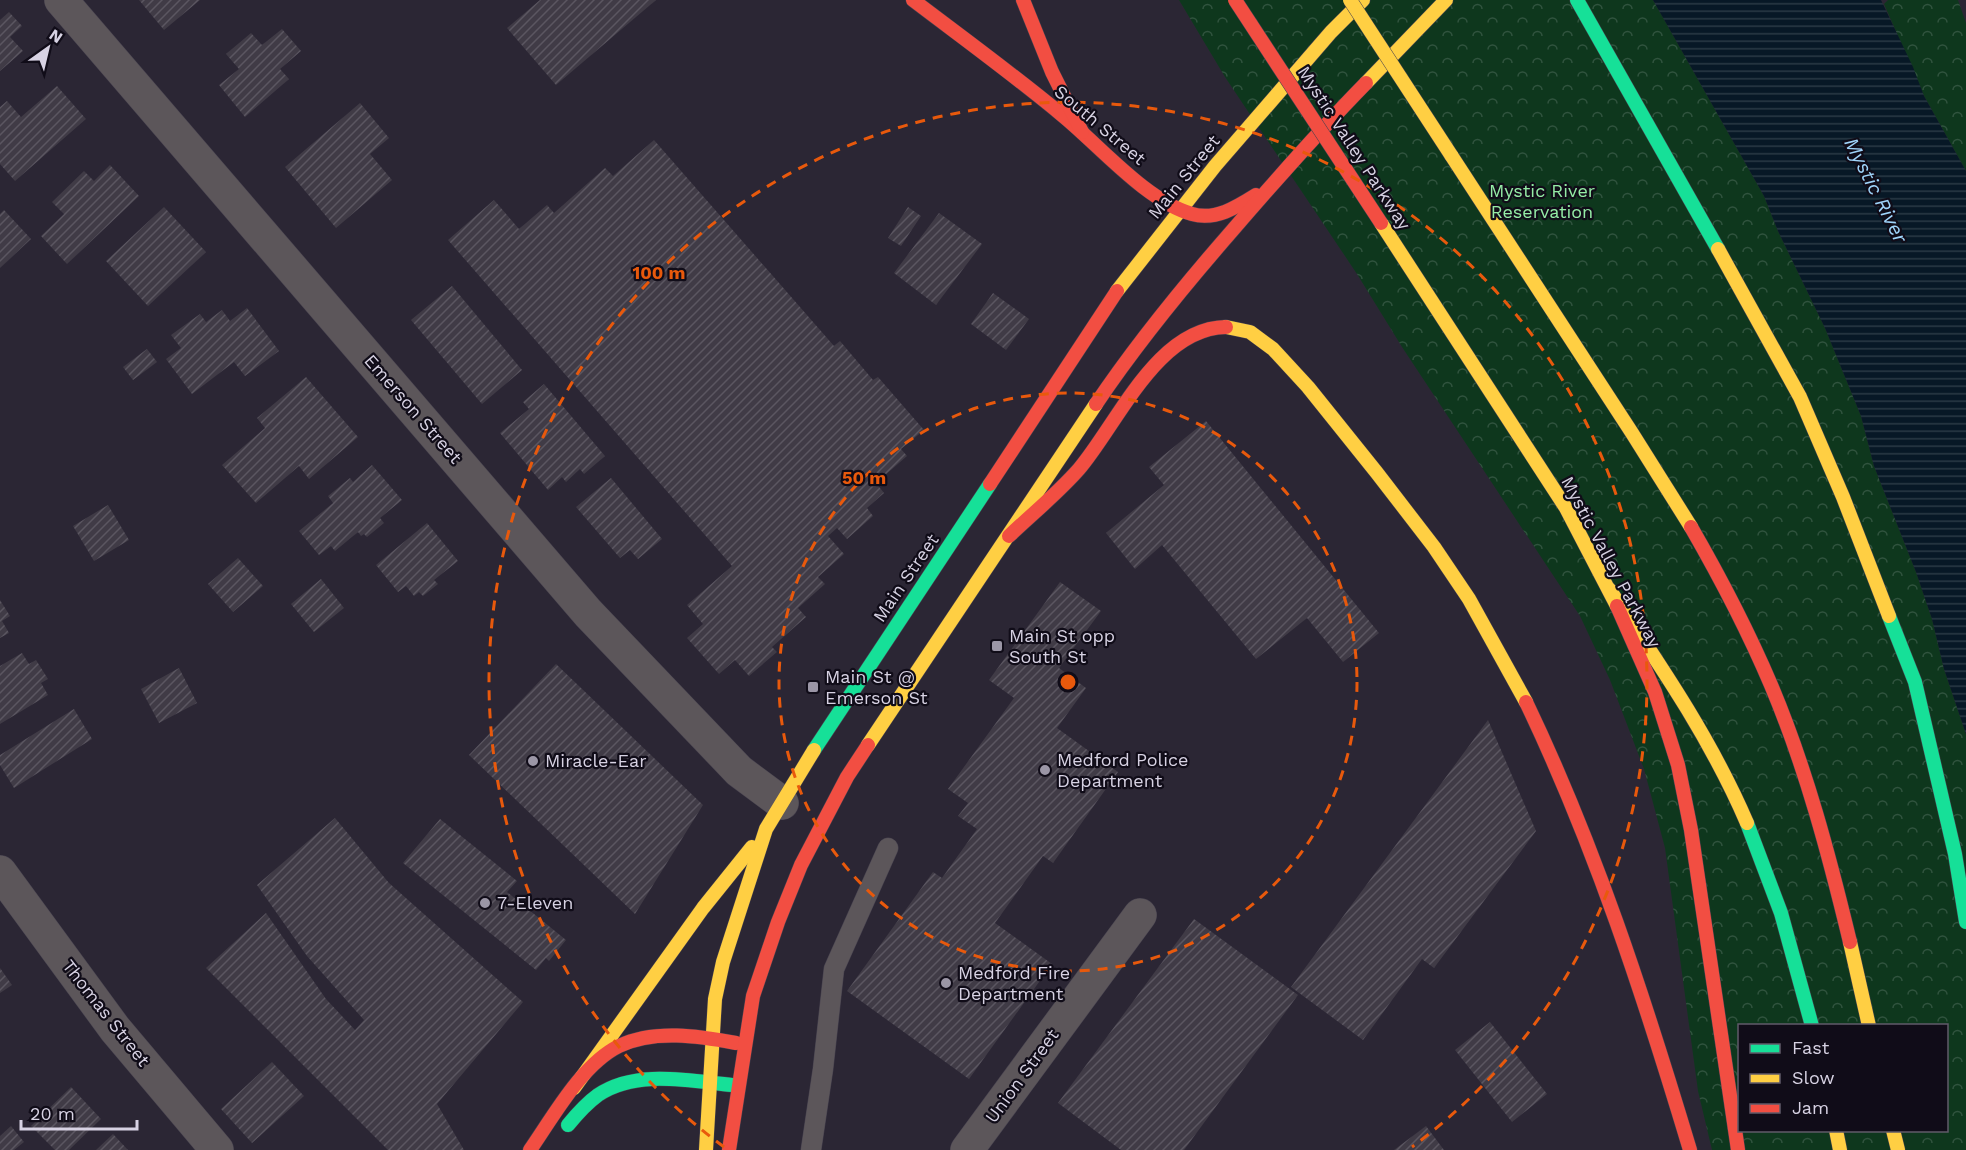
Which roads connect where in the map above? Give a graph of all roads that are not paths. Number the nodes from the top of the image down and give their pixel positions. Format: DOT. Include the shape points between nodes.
graph roads {
  1 [pos="61,0"];
  2 [pos="914,0"];
  3 [pos="1023,0"];
  4 [pos="1235,0"];
  5 [pos="1350,0"];
  6 [pos="1364,0"];
  7 [pos="1446,0"];
  8 [pos="1577,0"];
  9 [pos="1082,132"];
  10 [pos="1276,180"];
  11 [pos="1180,210"];
  12 [pos="1009,536"];
  13 [pos="1609,589"];
  14 [pos="774,816"];
  15 [pos="888,848"];
  16 [pos="0,872"];
  17 [pos="1140,915"];
  18 [pos="1966,922"];
  19 [pos="1811,1024"];
  20 [pos="1869,1024"];
  21 [pos="713,1038"];
  22 [pos="744,1045"];
  23 [pos="710,1083"];
  24 [pos="738,1086"];
  25 [pos="574,1088"];
  26 [pos="1836,1132"];
  27 [pos="1893,1132"];
  28 [pos="551,1143"];
  29 [pos="217,1150"];
  30 [pos="530,1150"];
  31 [pos="706,1150"];
  32 [pos="729,1150"];
  33 [pos="811,1150"];
  34 [pos="967,1150"];
  35 [pos="1690,1150"];
  36 [pos="1738,1150"];
  37 [pos="1840,1150"];
  38 [pos="1898,1150"];
  1 -- 14 [label="street, Emerson Street" via="588,613 740,771"];
  2 -- 9 [label="main road, South Street"];
  3 -- 9 [label="main road"];
  4 -- 13 [label="main road, Mystic Valley Parkway, bridge" via="1545,474"];
  5 -- 20 [label="main road, bridge" via="1683,514 1747,632 1785,720 1818,815"];
  6 -- 11 [label="main road, Main Street" via="1293,74"];
  7 -- 10 [label="main road"];
  8 -- 18 [label="main road" via="1784,366 1843,497 1915,682 1955,854"];
  9 -- 11 [label="main road, South Street" via="1156,195"];
  10 -- 11 [label="main road, South Street" via="1229,210 1202,216"];
  10 -- 12 [label="main road" via="1123,363"];
  11 -- 14 [label="main road, Main Street" via="1122,284"];
  12 -- 22 [label="main road" via="847,777 820,827 787,897 759,975"];
  12 -- 35 [label="main road" via="1077,471 1153,368 1182,340 1203,330 1236,327 1250,332 1279,356 1389,486 1449,566 1516,682 1566,788 1606,889 1647,1006"];
  13 -- 19 [label="main road" via="1677,690 1734,793 1772,887"];
  13 -- 36 [label="main road, Mystic Valley Parkway" via="1655,692 1683,787"];
  14 -- 21 [label="main road, Main Street" via="723,962"];
  14 -- 25 [label="main road"];
  15 -- 33 [label="lane" via="834,969"];
  16 -- 29 [label="street, Thomas Street" via="115,1029"];
  17 -- 34 [label="street, Union Street"];
  21 -- 22 [label="main road"];
  21 -- 23 [label="main road, Main Street"];
  21 -- 25 [label="main road" via="633,1040 615,1048"];
  22 -- 24 [label="main road"];
  23 -- 24 [label="main road"];
  23 -- 28 [label="main road" via="647,1081 612,1088 585,1106"];
  23 -- 31 [label="main road, Main Street"];
  24 -- 32 [label="main road"];
  25 -- 30 [label="main road"];
  26 -- 37 [label="main road"];
  27 -- 38 [label="main road"];
}
